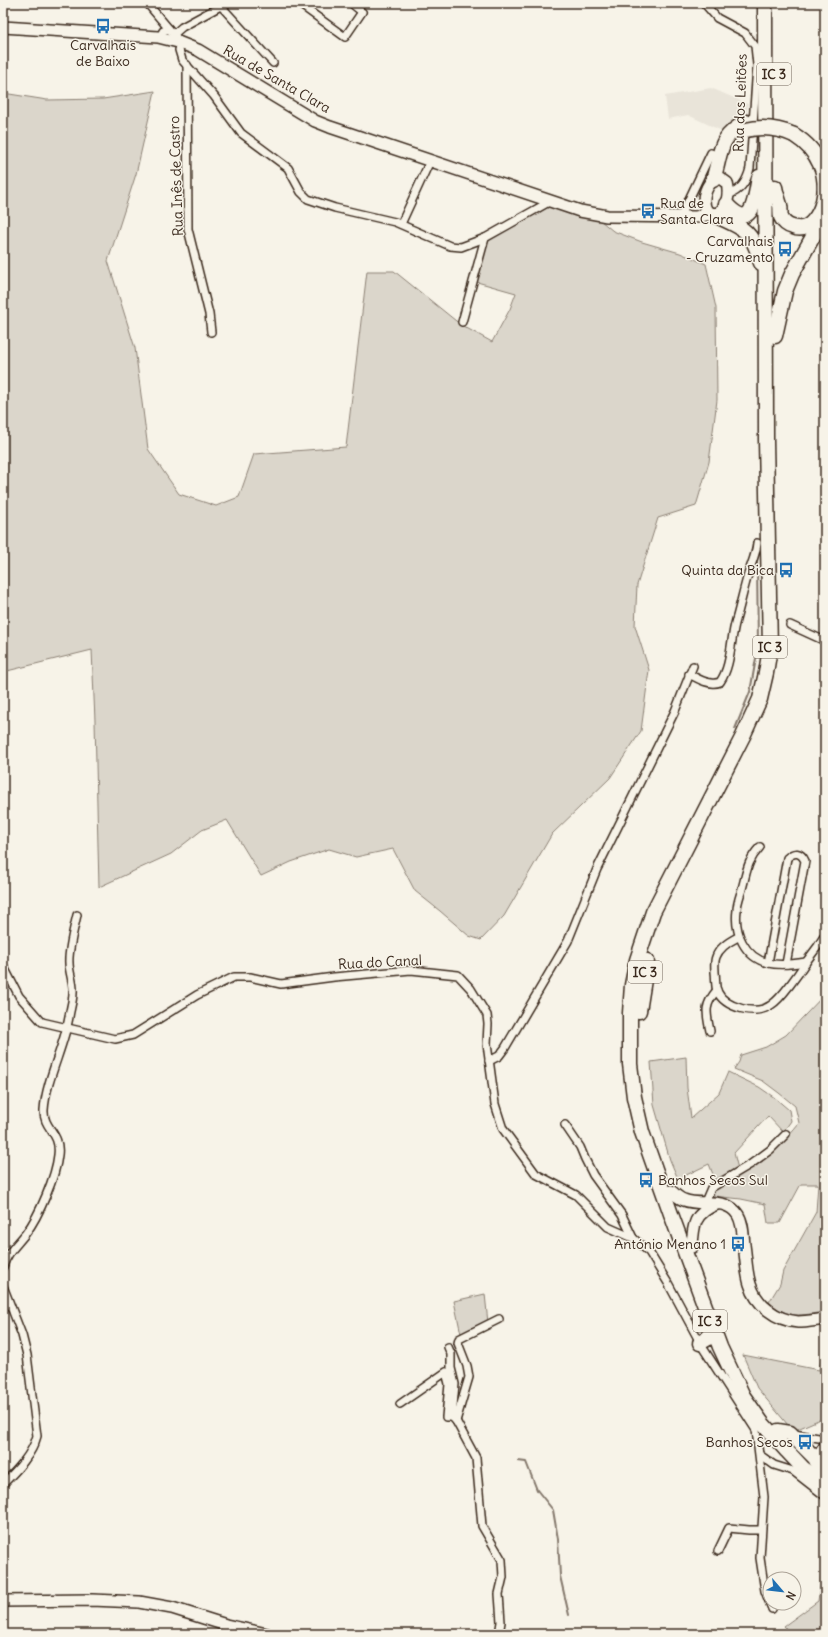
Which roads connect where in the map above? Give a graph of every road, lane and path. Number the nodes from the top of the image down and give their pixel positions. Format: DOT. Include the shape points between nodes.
graph roads {
  1 [pos="147,3"];
  2 [pos="298,3"];
  3 [pos="351,3"];
  4 [pos="704,3"];
  5 [pos="765,3"];
  6 [pos="774,3"];
  7 [pos="224,4"];
  8 [pos="3,27"];
  9 [pos="160,37"];
  10 [pos="176,37"];
  11 [pos="273,63"];
  12 [pos="187,66"];
  13 [pos="794,131"];
  14 [pos="766,145"];
  15 [pos="711,153"];
  16 [pos="825,160"];
  17 [pos="430,161"];
  18 [pos="746,180"];
  19 [pos="721,181"];
  20 [pos="774,187"];
  21 [pos="727,200"];
  22 [pos="549,202"];
  23 [pos="704,202"];
  24 [pos="712,214"];
  25 [pos="825,214"];
  26 [pos="684,216"];
  27 [pos="401,224"];
  28 [pos="485,238"];
  29 [pos="765,279"];
  30 [pos="462,322"];
  31 [pos="211,332"];
  32 [pos="775,336"];
  33 [pos="758,543"];
  34 [pos="790,625"];
  35 [pos="825,641"];
  36 [pos="693,666"];
  37 [pos="689,674"];
  38 [pos="760,847"];
  39 [pos="77,915"];
  40 [pos="825,935"];
  41 [pos="738,937"];
  42 [pos="806,962"];
  43 [pos="768,963"];
  44 [pos="786,964"];
  45 [pos="3,965"];
  46 [pos="717,990"];
  47 [pos="67,1028"];
  48 [pos="710,1031"];
  49 [pos="489,1061"];
  50 [pos="565,1125"];
  51 [pos="786,1134"];
  52 [pos="671,1191"];
  53 [pos="705,1202"];
  54 [pos="717,1204"];
  55 [pos="632,1238"];
  56 [pos="692,1247"];
  57 [pos="3,1267"];
  58 [pos="3,1286"];
  59 [pos="499,1319"];
  60 [pos="825,1319"];
  61 [pos="712,1326"];
  62 [pos="701,1345"];
  63 [pos="448,1347"];
  64 [pos="720,1347"];
  65 [pos="400,1404"];
  66 [pos="454,1419"];
  67 [pos="784,1432"];
  68 [pos="825,1439"];
  69 [pos="825,1446"];
  70 [pos="760,1455"];
  71 [pos="815,1458"];
  72 [pos="824,1477"];
  73 [pos="3,1484"];
  74 [pos="825,1496"];
  75 [pos="761,1530"];
  76 [pos="718,1551"];
  77 [pos="762,1571"];
  78 [pos="3,1601"];
  79 [pos="267,1634"];
  80 [pos="499,1634"];
  1 -- 10 [label="street"];
  2 -- 3 [label="street" via="345,37 362,12"];
  4 -- 18 [label="street, Rua dos Leitões" via="717,18 744,34 755,46 757,65 750,168"];
  5 -- 14 [label="highway, IC 3"];
  6 -- 20 [label="highway, IC 3"];
  7 -- 10 [label="street" via="182,27"];
  7 -- 11 [label="street"];
  8 -- 9 [label="street, Rua de Santa Clara"];
  9 -- 10 [label="street, Rua de Santa Clara"];
  9 -- 10 [label="street" via="163,31"];
  10 -- 12 [label="street" via="180,54"];
  10 -- 17 [label="street, Rua de Santa Clara" via="315,121"];
  12 -- 27 [label="street" via="214,96 241,133 288,168 301,192 308,199"];
  12 -- 31 [label="street, Rua Inês de Castro" via="188,229"];
  13 -- 16 [label="highway" via="809,137"];
  13 -- 19 [label="highway, bridge" via="746,126 728,148"];
  13 -- 20 [label="highway" via="812,151 824,177 824,200 813,222 805,228 797,229 785,223 781,217"];
  14 -- 21 [label="highway" via="751,212 740,215"];
  14 -- 29 [label="highway, IC 3"];
  15 -- 26 [label="street"];
  17 -- 22 [label="street, Rua de Santa Clara"];
  17 -- 27 [label="street"];
  18 -- 19 [label="street" via="738,184"];
  18 -- 21 [label="street"];
  19 -- 21 [label="street"];
  19 -- 23 [label="street" via="709,185"];
  20 -- 32 [label="highway, IC 3"];
  21 -- 24 [label="street" via="719,213"];
  22 -- 26 [label="street, Rua de Santa Clara" via="594,215"];
  22 -- 28 [label="street"];
  23 -- 24 [label="street" via="706,210"];
  23 -- 26 [label="street"];
  24 -- 26 [label="street, Rua de Santa Clara" via="701,217"];
  24 -- 29 [label="highway" via="740,226 751,237 757,248"];
  25 -- 32 [label="highway" via="785,291"];
  27 -- 28 [label="street" via="450,246 461,247"];
  28 -- 30 [label="street"];
  29 -- 61 [label="highway, IC 3" via="770,623 766,673 760,699 746,730 653,912 637,960 630,1013 630,1064 642,1132"];
  32 -- 52 [label="highway, IC 3" via="779,624 774,675 767,702 751,740 661,915 646,963 639,1014 639,1063 645,1106"];
  33 -- 37 [label="street" via="735,621 722,680 715,684"];
  34 -- 35 [label="street"];
  36 -- 37 [label="street"];
  37 -- 49 [label="street" via="675,711 597,869 568,941 505,1048 499,1056"];
  38 -- 41 [label="street" via="751,858 737,909"];
  39 -- 47 [label="street" via="68,962 74,993"];
  40 -- 42 [label="street"];
  41 -- 43 [label="street" via="757,958"];
  41 -- 46 [label="street" via="721,949 716,957"];
  42 -- 44 [label="street"];
  42 -- 46 [label="street" via="771,1005 761,1009 737,1008"];
  43 -- 44 [label="street"];
  43 -- 44 [label="street" via="787,858 797,852 805,861"];
  45 -- 47 [label="street, Rua do Canal" via="19,996 42,1022"];
  46 -- 48 [label="street" via="707,1006"];
  47 -- 49 [label="street, Rua do Canal" via="115,1038 133,1034 197,995 234,977 281,984 411,970 458,975 471,989 487,1015"];
  47 -- 57 [label="street" via="45,1100 44,1112 46,1123 54,1131 58,1142 58,1155 35,1220 10,1250"];
  49 -- 55 [label="street, Rua do Canal" via="495,1104 503,1129 536,1174 576,1195 608,1227"];
  50 -- 55 [label="street" via="580,1147 593,1175 622,1215"];
  51 -- 53 [label="street" via="751,1164 711,1188"];
  52 -- 53 [label="street" via="683,1200"];
  52 -- 56 [label="highway, IC 3"];
  53 -- 54 [label="street"];
  54 -- 56 [label="street" via="701,1213 695,1222"];
  54 -- 60 [label="street" via="730,1207 738,1214 742,1224 750,1285 760,1304 778,1317 787,1320 798,1322"];
  55 -- 62 [label="street, Rua do Canal" via="649,1252"];
  56 -- 67 [label="highway, IC 3" via="735,1360 751,1392"];
  58 -- 73 [label="street" via="27,1355 37,1436 30,1454"];
  59 -- 66 [label="street" via="459,1339 469,1377"];
  61 -- 62 [label="highway" via="707,1339"];
  61 -- 64 [label="highway, IC 3"];
  62 -- 64 [label="highway"];
  62 -- 70 [label="street, Rua do Canal" via="756,1430"];
  63 -- 66 [label="street" via="455,1384"];
  64 -- 72 [label="highway, IC 3" via="743,1396 762,1423 804,1468"];
  65 -- 66 [label="street" via="446,1372 449,1384 446,1417"];
  66 -- 80 [label="street" via="476,1458 482,1526 502,1560"];
  67 -- 68 [label="street"];
  67 -- 71 [label="highway"];
  67 -- 72 [label="highway, IC 3" via="808,1463"];
  69 -- 71 [label="street" via="822,1446"];
  70 -- 74 [label="street" via="774,1465 793,1471"];
  70 -- 75 [label="street, Rua do Canal" via="764,1497"];
  71 -- 72 [label="highway"];
  75 -- 76 [label="street" via="729,1528"];
  75 -- 77 [label="street, Rua do Canal"];
  78 -- 79 [label="street" via="139,1602 172,1608 226,1625"];
}
